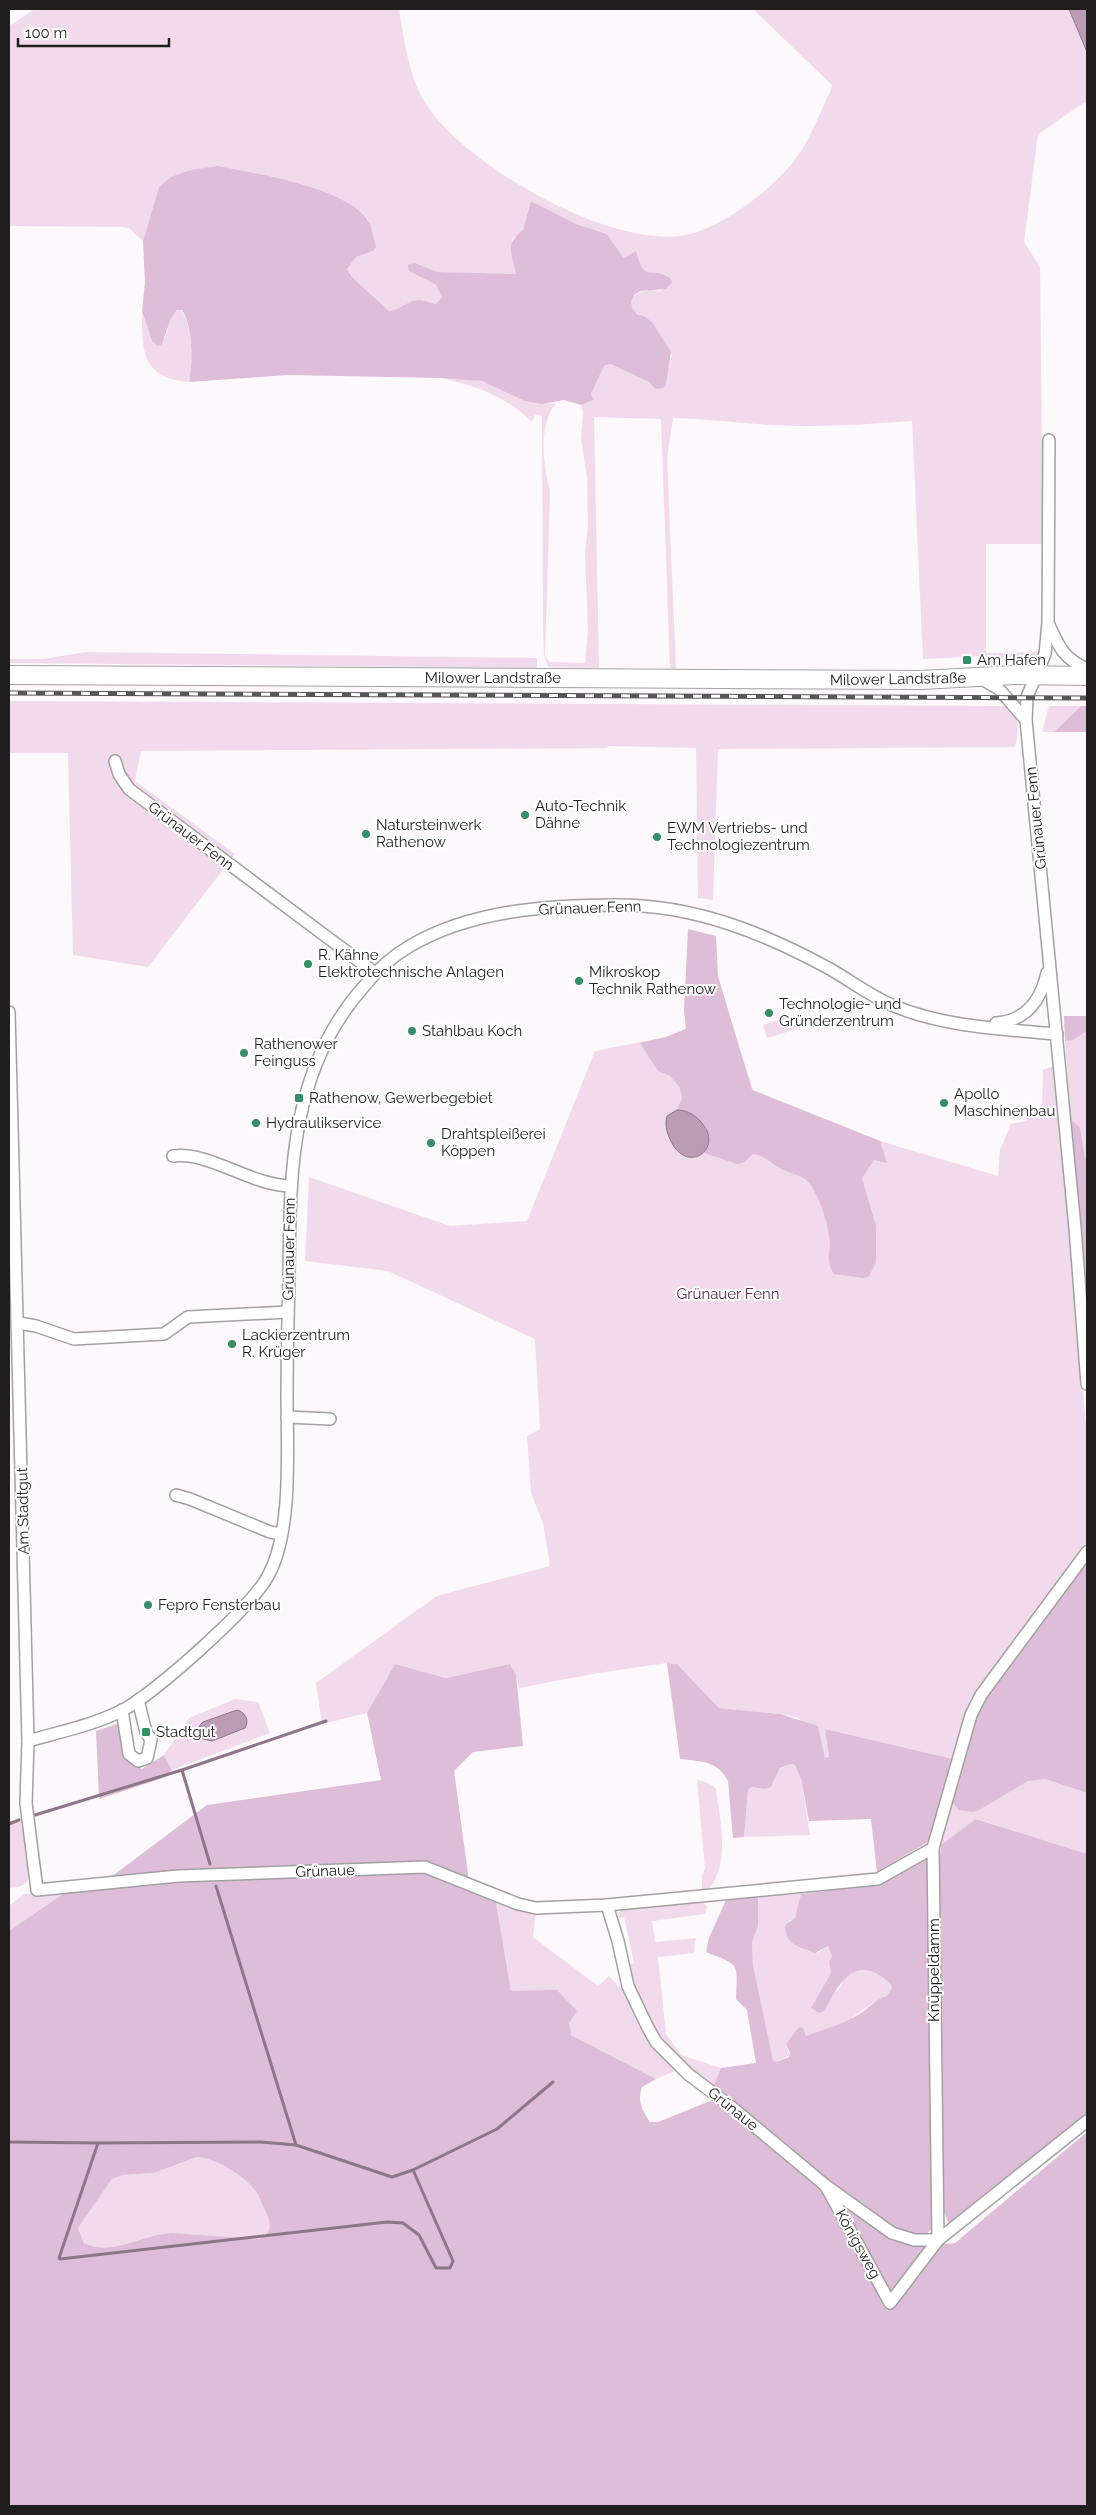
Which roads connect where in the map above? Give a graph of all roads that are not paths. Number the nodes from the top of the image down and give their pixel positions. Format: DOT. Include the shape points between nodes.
graph roads {
  1 [pos="1049,440"];
  2 [pos="1048,623"];
  3 [pos="1087,669"];
  4 [pos="1037,675"];
  5 [pos="9,676"];
  6 [pos="1087,676"];
  7 [pos="978,677"];
  8 [pos="1026,720"];
  9 [pos="115,761"];
  10 [pos="1050,963"];
  11 [pos="375,973"];
  12 [pos="9,1012"];
  13 [pos="976,1025"];
  14 [pos="1057,1034"];
  15 [pos="173,1156"];
  16 [pos="290,1186"];
  17 [pos="288,1312"];
  18 [pos="19,1323"];
  19 [pos="1087,1384"];
  20 [pos="287,1417"];
  21 [pos="330,1419"];
  22 [pos="176,1495"];
  23 [pos="281,1534"];
  24 [pos="1087,1552"];
  25 [pos="138,1700"];
  26 [pos="122,1710"];
  27 [pos="28,1741"];
  28 [pos="933,1848"];
  29 [pos="37,1890"];
  30 [pos="607,1905"];
  31 [pos="1087,2122"];
  32 [pos="825,2185"];
  33 [pos="938,2240"];
  1 -- 2 [label="street"];
  2 -- 3 [label="street" via="1061,651"];
  2 -- 4 [label="street" via="1045,654"];
  4 -- 6 [label="main road, Milower Landstraße"];
  4 -- 7 [label="main road, Milower Landstraße"];
  4 -- 8 [label="street, Grünauer Fenn" via="1027,697"];
  5 -- 7 [label="main road, Milower Landstraße" via="911,680"];
  7 -- 8 [label="street, Milower Landstraße" via="999,689"];
  8 -- 10 [label="street, Grünauer Fenn"];
  9 -- 11 [label="street, Grünauer Fenn" via="129,789"];
  10 -- 13 [label="street, Grünauer Fenn" via="1042,993 1031,1008 1003,1022"];
  10 -- 14 [label="street, Grünauer Fenn"];
  11 -- 13 [label="street, Grünauer Fenn" via="409,947 466,922 550,908 640,905 678,910 751,930 806,956 892,1006 924,1016"];
  11 -- 16 [label="street, Grünauer Fenn" via="333,1025 316,1060 302,1104"];
  12 -- 18 [label="street, Am Stadtgut"];
  13 -- 14 [label="street, Grünauer Fenn"];
  14 -- 19 [label="street"];
  15 -- 16 [label="street, Grünauer Fenn" via="196,1157 254,1180"];
  16 -- 17 [label="street, Grünauer Fenn"];
  17 -- 18 [label="street, Grünauer Fenn" via="188,1317 164,1334 74,1339"];
  17 -- 20 [label="street, Grünauer Fenn"];
  18 -- 27 [label="street, Am Stadtgut"];
  20 -- 21 [label="street"];
  20 -- 23 [label="street, Grünauer Fenn" via="285,1510"];
  22 -- 23 [label="street"];
  23 -- 25 [label="street, Grünauer Fenn" via="274,1564 256,1592 183,1664"];
  24 -- 28 [label="street, Knüppeldamm" via="981,1695 971,1715"];
  25 -- 26 [label="street, Grünauer Fenn"];
  25 -- 26 [label="street" via="151,1740 147,1758 138,1760 129,1754"];
  26 -- 27 [label="street, Grünauer Fenn"];
  27 -- 29 [label="street, Am Stadtgut" via="26,1804"];
  28 -- 30 [label="street, Grünaue" via="878,1879"];
  28 -- 33 [label="street, Knüppeldamm"];
  29 -- 30 [label="street, Grünaue" via="178,1876 425,1867 536,1908"];
  30 -- 32 [label="street, Grünaue" via="628,1986 656,2042 688,2074"];
  31 -- 33 [label="street"];
  32 -- 33 [label="street, Grünaue" via="892,2233 914,2240"];
  32 -- 33 [label="street, Königsweg" via="890,2303"];
}
